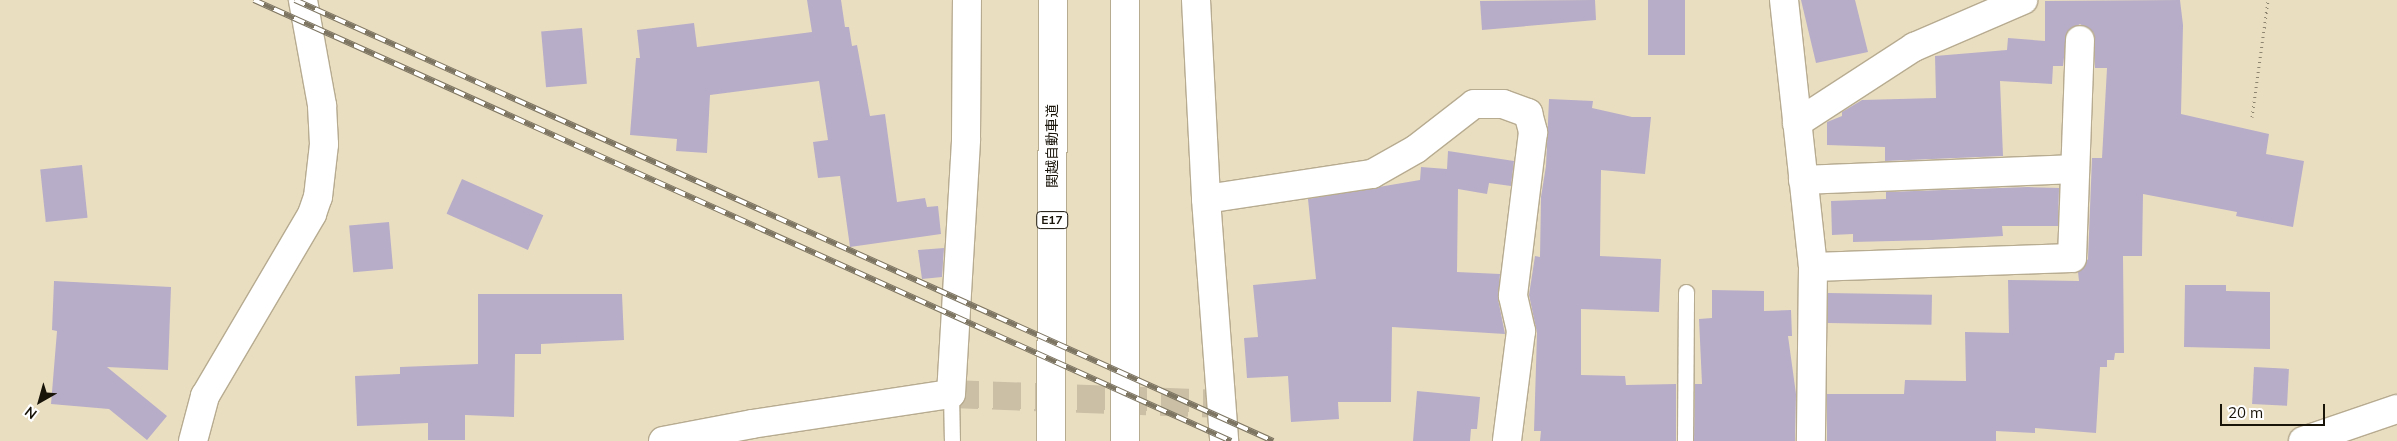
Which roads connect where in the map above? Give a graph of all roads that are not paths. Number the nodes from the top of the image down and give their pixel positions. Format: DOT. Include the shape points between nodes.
graph roads {
  1 [pos="303,0"];
  2 [pos="967,0"];
  3 [pos="1053,0"];
  4 [pos="1125,0"];
  5 [pos="1196,0"];
  6 [pos="1784,0"];
  7 [pos="2022,0"];
  8 [pos="2080,40"];
  9 [pos="1797,123"];
  10 [pos="2075,169"];
  11 [pos="1804,180"];
  12 [pos="1206,199"];
  13 [pos="1813,267"];
  14 [pos="1686,292"];
  15 [pos="951,394"];
  16 [pos="2397,409"];
  17 [pos="2332,437"];
  18 [pos="193,441"];
  19 [pos="663,441"];
  20 [pos="952,441"];
  21 [pos="1051,441"];
  22 [pos="1125,441"];
  23 [pos="1224,441"];
  24 [pos="1507,441"];
  25 [pos="1685,441"];
  26 [pos="1811,441"];
  27 [pos="2303,441"];
  1 -- 18 [label="main road" via="322,105 324,144 318,197 302,231 205,396"];
  2 -- 15 [label="main road" via="966,140"];
  3 -- 21 [label="main road, 関越自動車道 / E17"];
  4 -- 22 [label="main road"];
  5 -- 12 [label="main road"];
  6 -- 9 [label="main road"];
  7 -- 9 [label="main road" via="1914,46"];
  8 -- 10 [label="main road"];
  9 -- 11 [label="main road"];
  10 -- 11 [label="main road"];
  10 -- 13 [label="main road" via="2072,258"];
  11 -- 13 [label="main road"];
  12 -- 23 [label="main road"];
  12 -- 24 [label="main road" via="1372,174 1416,149 1474,104 1504,104 1528,113 1533,132 1513,296 1521,331"];
  13 -- 26 [label="main road"];
  14 -- 25 [label="lane"];
  15 -- 19 [label="main road"];
  15 -- 20 [label="lane"];
  16 -- 17 [label="main road"];
  17 -- 27 [label="main road"];
}
